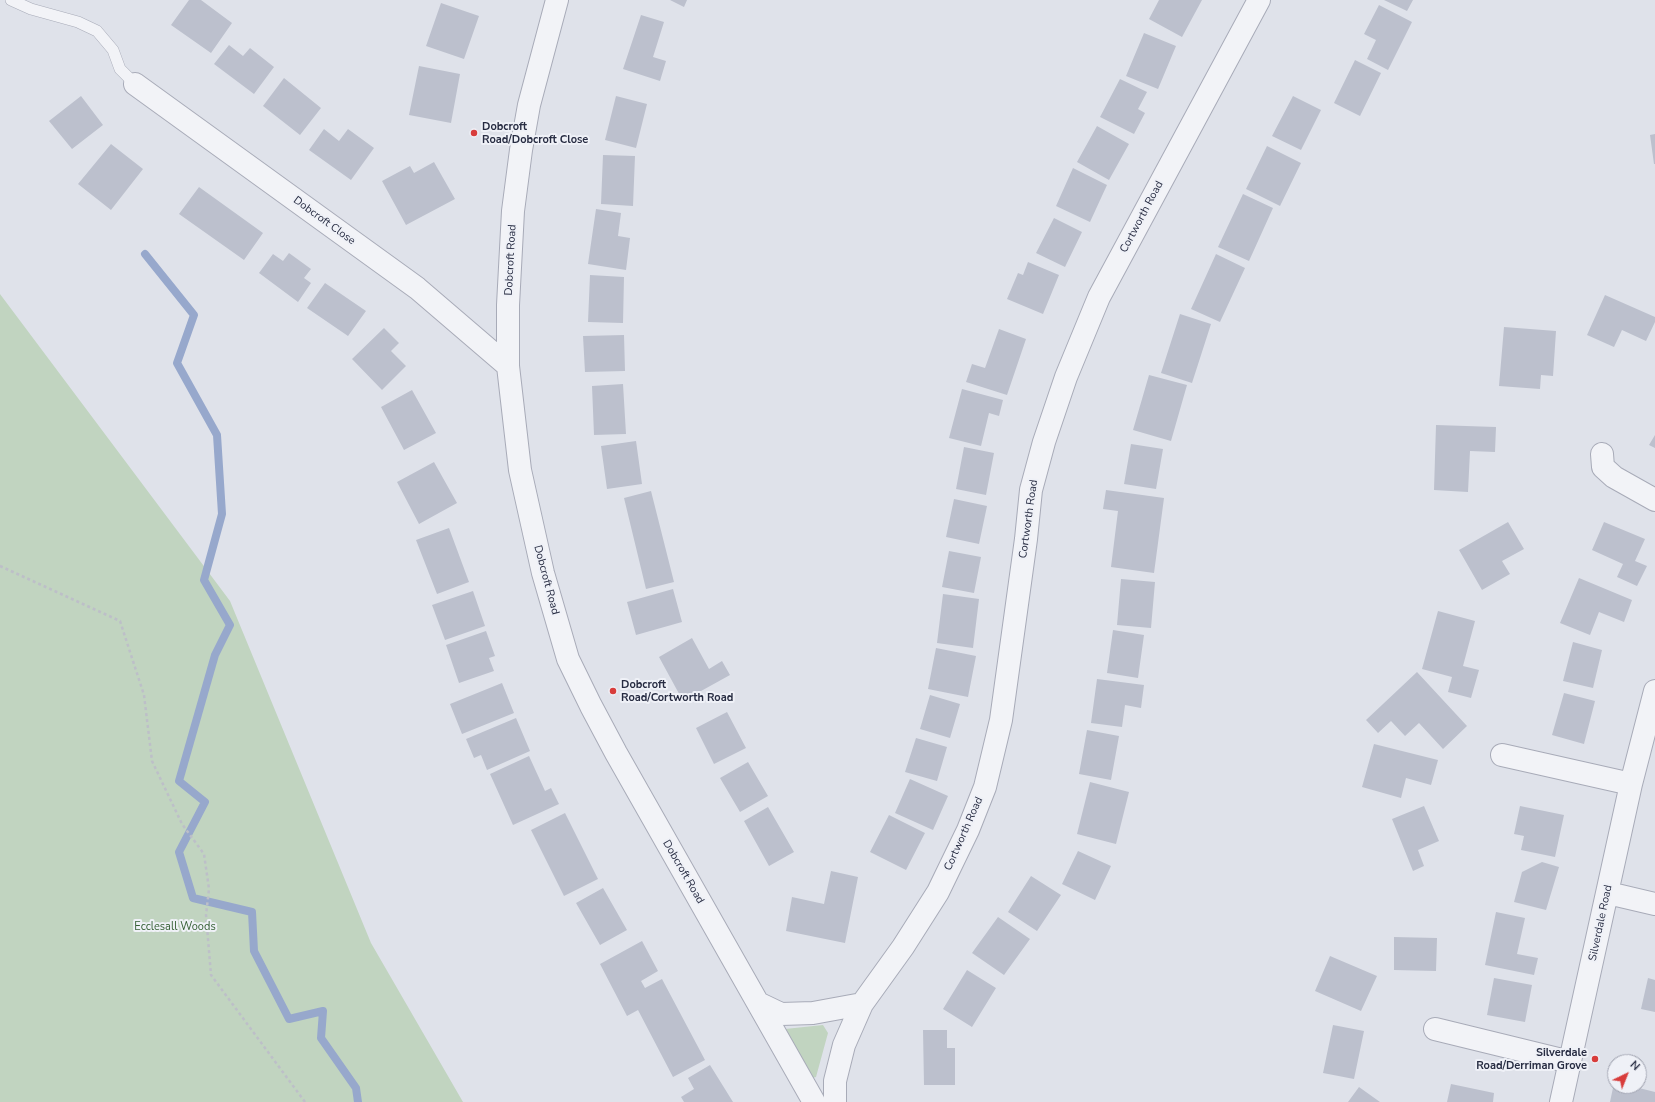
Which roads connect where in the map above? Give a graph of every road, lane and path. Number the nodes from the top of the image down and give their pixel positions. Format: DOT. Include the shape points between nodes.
graph roads {
  1 [pos="11,0"];
  2 [pos="557,0"];
  3 [pos="1259,0"];
  4 [pos="135,84"];
  5 [pos="508,366"];
  6 [pos="1602,454"];
  7 [pos="1655,500"];
  8 [pos="0,566"];
  9 [pos="1655,691"];
  10 [pos="1502,755"];
  11 [pos="1631,784"];
  12 [pos="1608,893"];
  13 [pos="1655,904"];
  14 [pos="758,1003"];
  15 [pos="862,1004"];
  16 [pos="1435,1029"];
  17 [pos="1570,1062"];
  18 [pos="305,1102"];
  19 [pos="814,1102"];
  20 [pos="835,1102"];
  21 [pos="1561,1102"];
  1 -- 4 [label="lane" via="31,9 78,22 97,31 113,50 120,69"];
  2 -- 5 [label="street, Dobcroft Road" via="529,105 518,173 513,211"];
  3 -- 15 [label="street, Cortworth Road" via="1099,297 1066,377 1031,490 1001,720 985,787 968,830 938,892 904,947"];
  4 -- 5 [label="street, Dobcroft Close" via="417,288"];
  5 -- 14 [label="street, Dobcroft Road" via="520,470 543,573 568,659 616,753"];
  6 -- 7 [label="street" via="1603,467 1614,478"];
  8 -- 18 [label="path" via="120,621 144,695 152,760 182,824 204,854 209,888 206,915 211,975"];
  9 -- 11 [label="street, Silverdale Road"];
  10 -- 11 [label="street"];
  11 -- 12 [label="street, Silverdale Road"];
  12 -- 13 [label="street"];
  12 -- 17 [label="street, Silverdale Road"];
  14 -- 15 [label="street" via="781,1014 813,1013"];
  14 -- 19 [label="street, Dobcroft Road"];
  15 -- 20 [label="street, Cortworth Road" via="844,1045 835,1081"];
  16 -- 17 [label="street"];
  17 -- 21 [label="street, Silverdale Road"];
}
